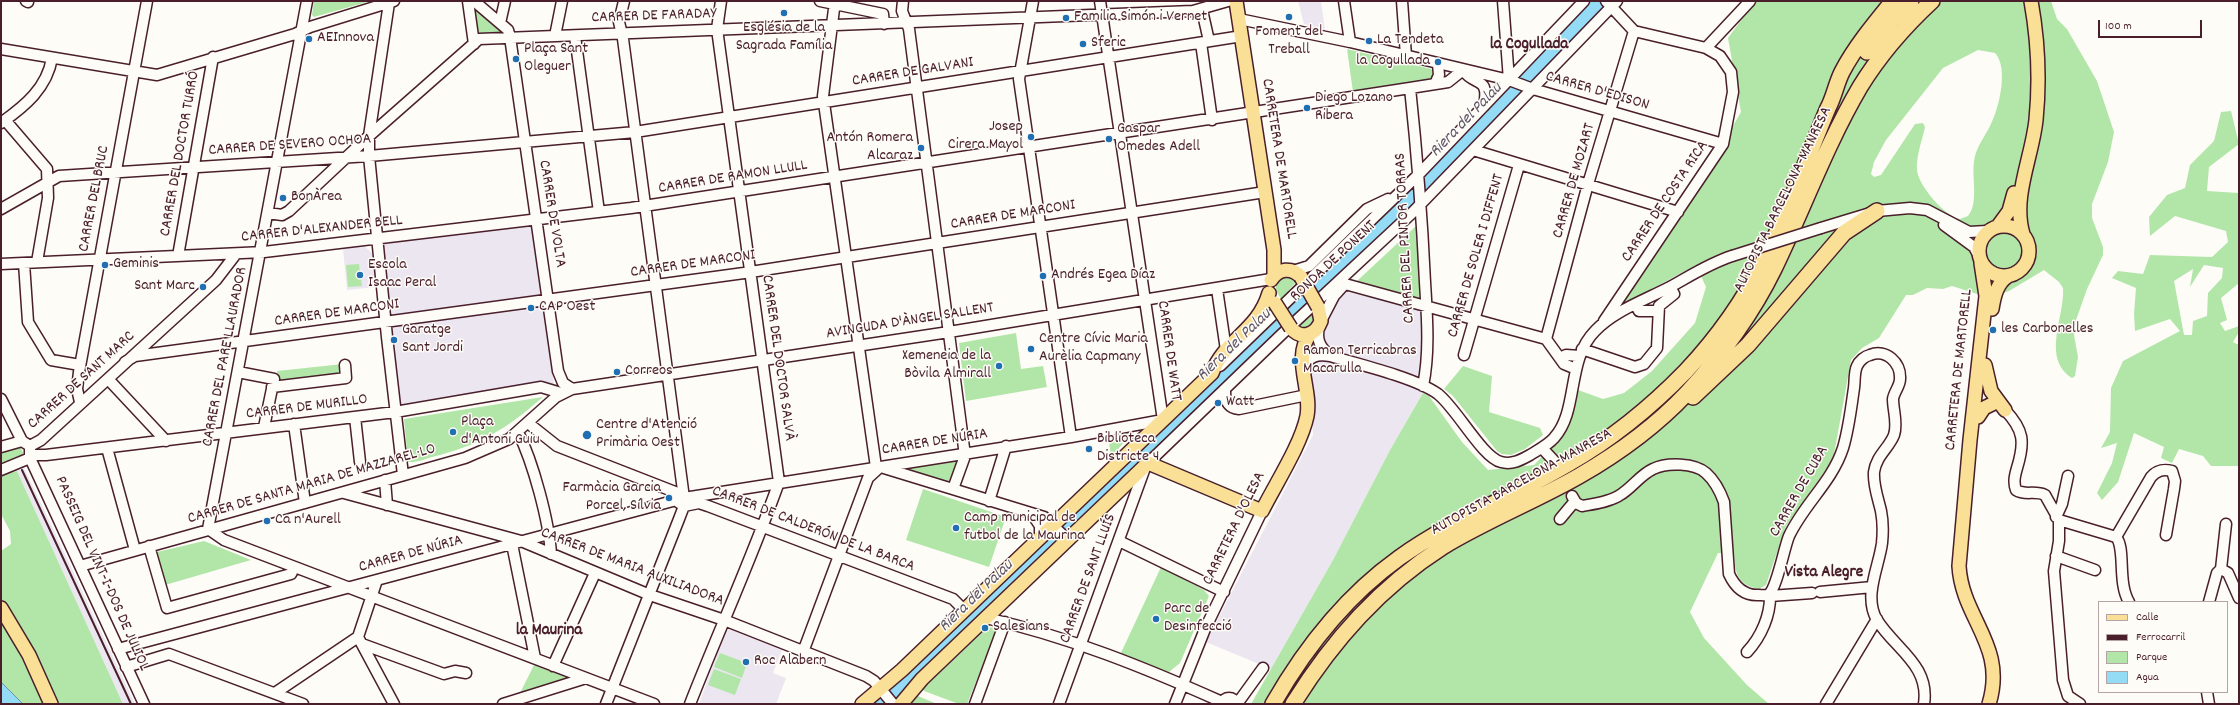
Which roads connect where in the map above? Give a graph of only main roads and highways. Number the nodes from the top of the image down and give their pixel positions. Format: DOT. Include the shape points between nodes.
graph roads {
  1 [pos="1236,1"];
  2 [pos="1893,1"];
  3 [pos="1911,1"];
  4 [pos="1932,1"];
  5 [pos="2026,1"];
  6 [pos="2031,1"];
  7 [pos="1830,105"];
  8 [pos="1877,211"];
  9 [pos="1992,229"];
  10 [pos="2023,234"];
  11 [pos="1274,250"];
  12 [pos="1980,259"];
  13 [pos="1295,273"];
  14 [pos="2008,276"];
  15 [pos="1272,289"];
  16 [pos="1304,331"];
  17 [pos="1985,365"];
  18 [pos="1977,380"];
  19 [pos="1981,398"];
  20 [pos="1999,407"];
  21 [pos="1978,417"];
  22 [pos="1657,423"];
  23 [pos="1147,464"];
  24 [pos="1968,481"];
  25 [pos="1,608"];
  26 [pos="51,704"];
  27 [pos="862,704"];
  28 [pos="896,704"];
  29 [pos="1273,704"];
  30 [pos="1293,704"];
  31 [pos="1989,704"];
  1 -- 11 [label="main road, CARRETERA DE MARTORELL"];
  2 -- 7 [label="highway" via="1846,66"];
  3 -- 7 [label="highway" via="1892,20"];
  4 -- 22 [label="highway, AUTOPISTA BARCELONA-MANRESA" via="1906,28 1861,85 1843,118 1773,270 1741,326 1692,387"];
  5 -- 9 [label="main road" via="2032,71 2029,124 2012,201 2008,211"];
  6 -- 10 [label="main road" via="2037,50 2038,96 2032,145 2018,209"];
  7 -- 29 [label="highway, AUTOPISTA BARCELONA-MANRESA" via="1763,261 1721,328 1688,369 1624,427 1568,465 1427,539 1396,560 1363,587 1322,630"];
  8 -- 22 [label="highway" via="1844,233 1748,345 1710,383"];
  9 -- 10 [label="main road" via="2010,226"];
  9 -- 12 [label="main road" via="1980,241"];
  10 -- 14 [label="main road" via="2028,245 2027,261 2020,271"];
  11 -- 13 [label="main road, CARRETERA DE MARTORELL"];
  11 -- 15 [label="main road, CARRETERA DE MARTORELL"];
  12 -- 14 [label="main road" via="1991,273"];
  12 -- 18 [label="main road, CARRETERA DE MARTORELL" via="1986,296"];
  13 -- 15 [label="main road" via="1283,270"];
  13 -- 16 [label="main road, CARRETERA DE MARTORELL, bridge" via="1318,307"];
  14 -- 17 [label="main road, CARRETERA DE MARTORELL" via="1999,286 1993,300"];
  15 -- 16 [label="main road, bridge"];
  15 -- 27 [label="main road, RONDA DE PONENT" via="1261,314 1220,357 1212,373 881,690"];
  16 -- 23 [label="main road, CARRETERA D'OLESA" via="1307,411 1304,425 1262,511"];
  17 -- 19 [label="main road, CARRETERA DE MARTORELL"];
  17 -- 20 [label="main road" via="1991,391"];
  18 -- 19 [label="main road"];
  18 -- 24 [label="main road, CARRETERA DE MARTORELL"];
  19 -- 20 [label="main road"];
  19 -- 21 [label="main road, CARRETERA DE MARTORELL"];
  20 -- 21 [label="main road" via="1984,408"];
  21 -- 24 [label="main road, CARRETERA DE MARTORELL" via="1971,476"];
  22 -- 30 [label="highway, AUTOPISTA BARCELONA-MANRESA" via="1579,476 1445,546 1407,573 1341,635 1318,664"];
  23 -- 28 [label="main road, RONDA DE PONENT"];
  24 -- 31 [label="main road, CARRETERA DE MARTORELL" via="1960,576 1994,666 1995,683"];
  25 -- 26 [label="main road" via="29,655"];
}
